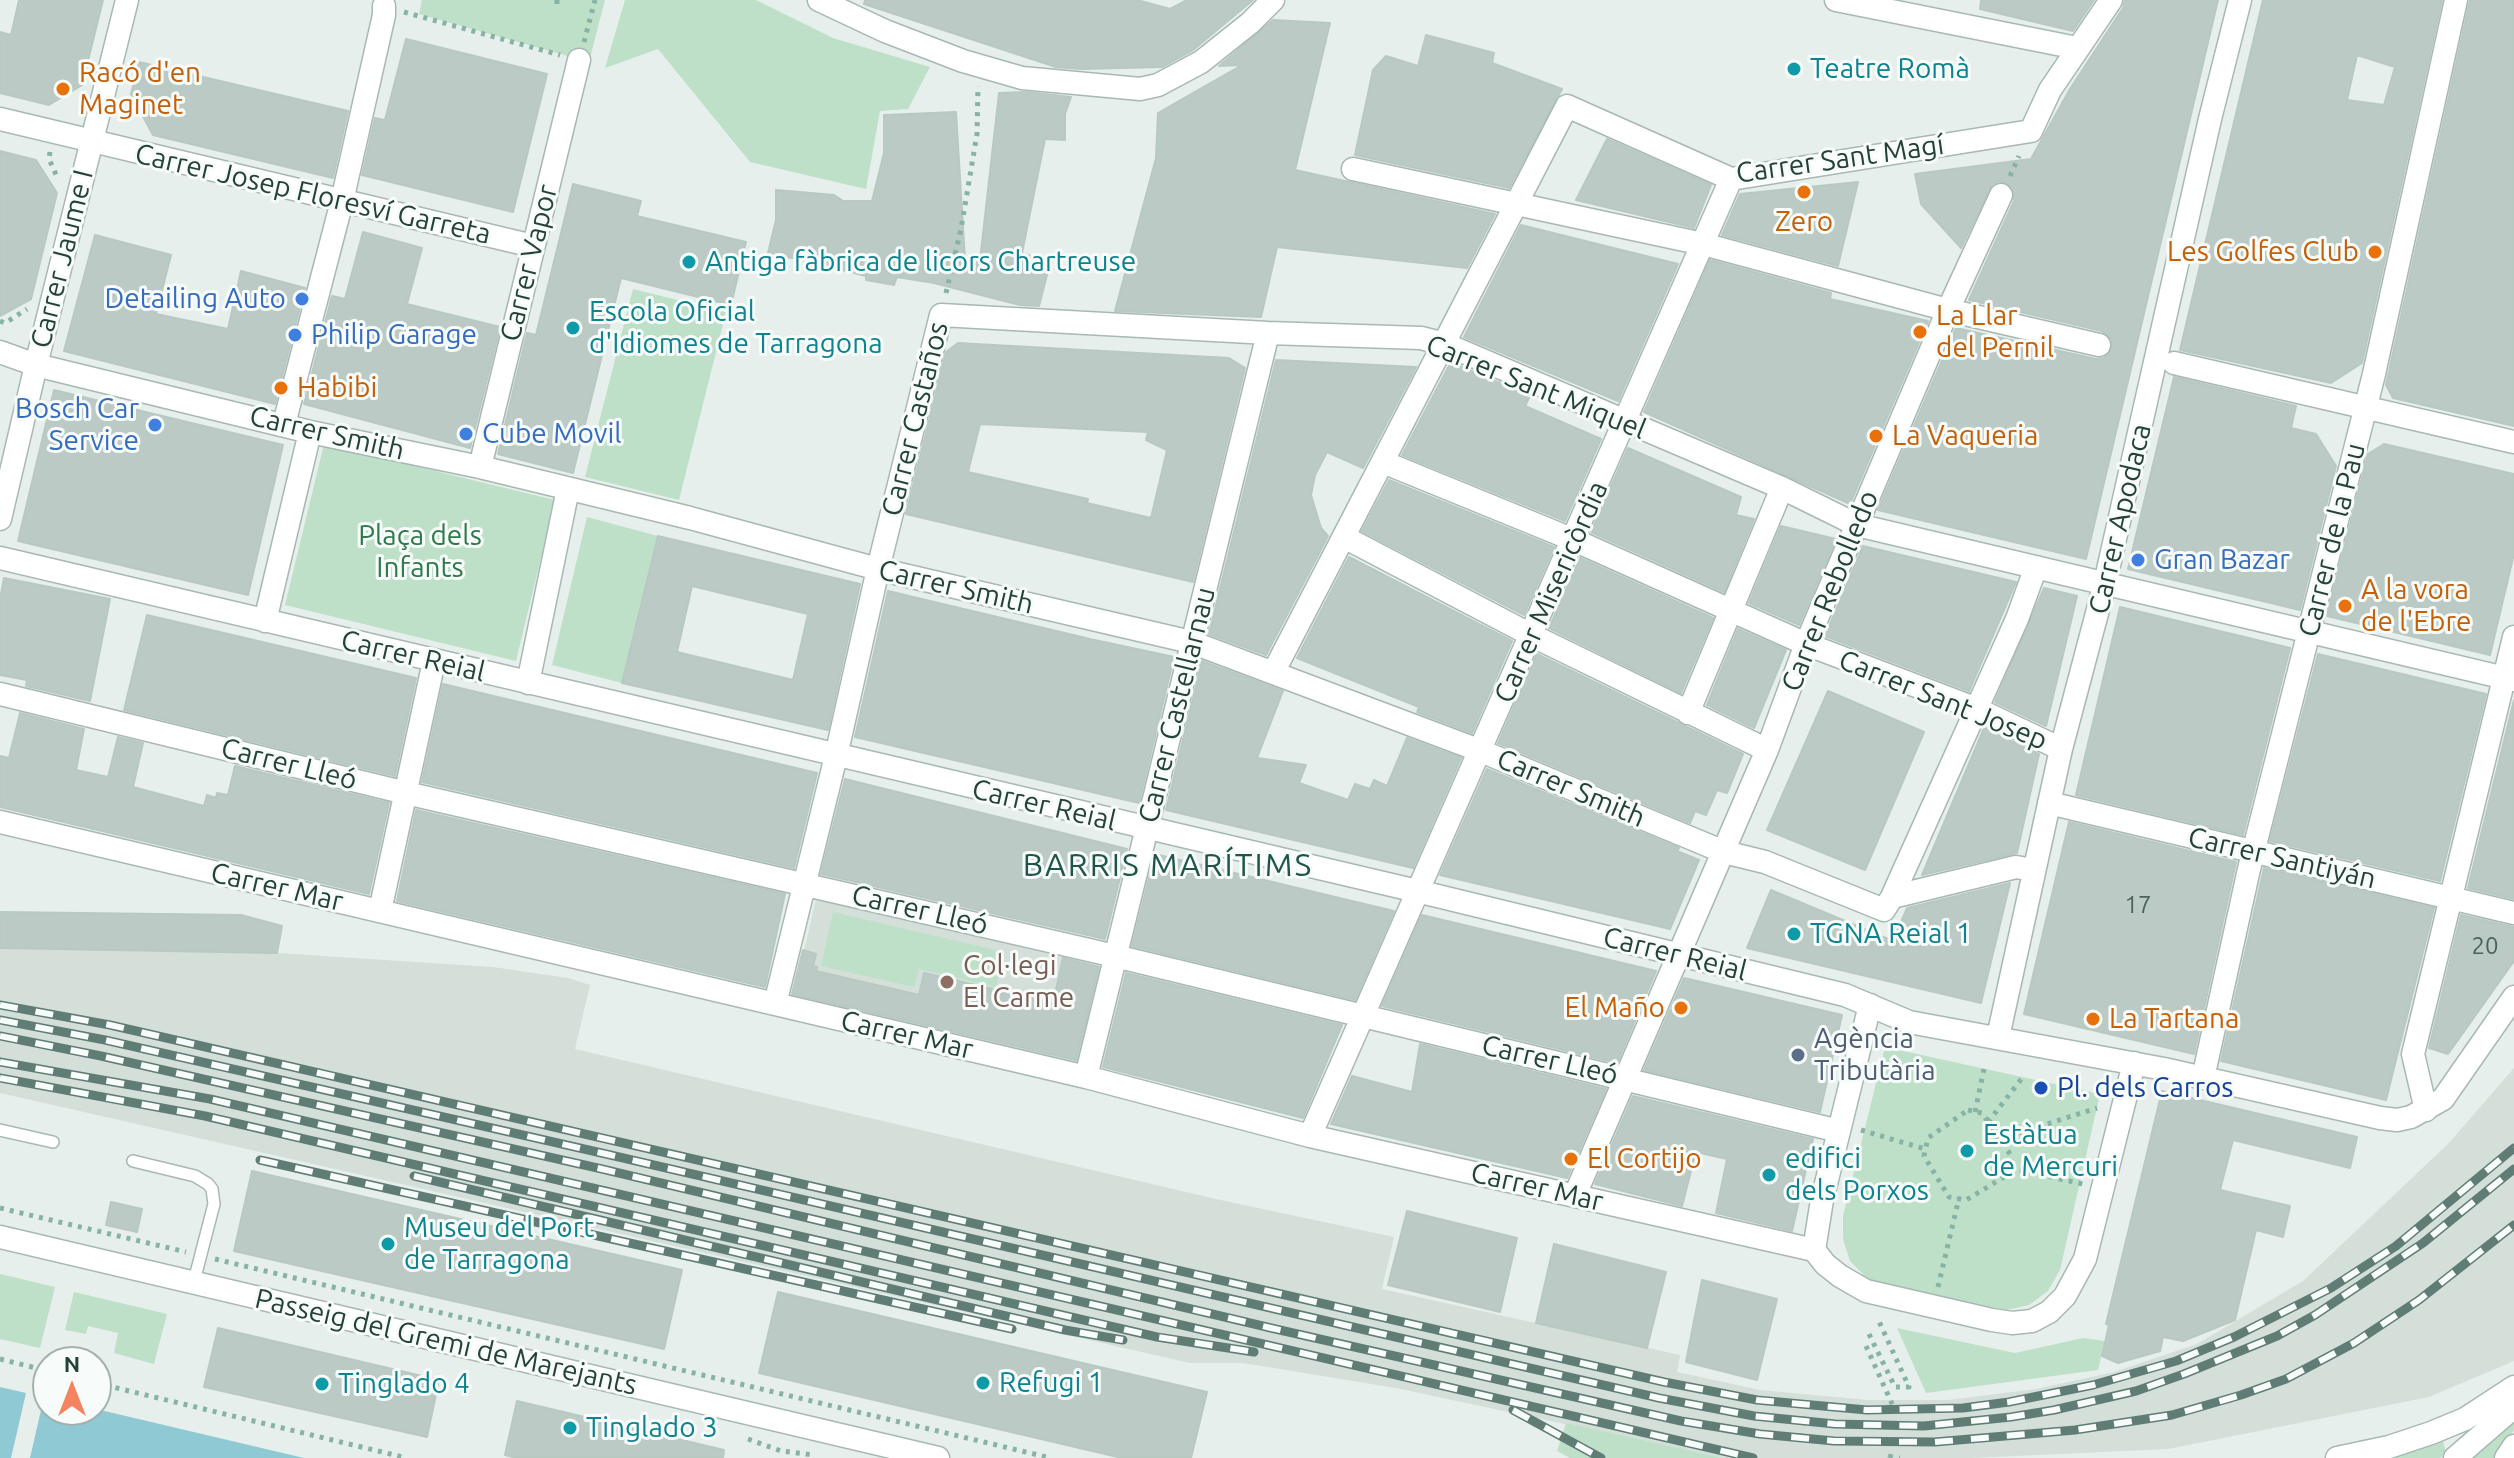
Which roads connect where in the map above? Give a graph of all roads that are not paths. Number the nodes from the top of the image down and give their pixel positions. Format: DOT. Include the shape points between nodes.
graph roads {
  1 [pos="127,0"];
  2 [pos="819,0"];
  3 [pos="1273,0"];
  4 [pos="1836,0"];
  5 [pos="2111,0"];
  6 [pos="2240,0"];
  7 [pos="2456,0"];
  8 [pos="384,6"];
  9 [pos="2077,48"];
  10 [pos="579,60"];
  11 [pos="0,119"];
  12 [pos="92,141"];
  13 [pos="1353,169"];
  14 [pos="1731,179"];
  15 [pos="2001,195"];
  16 [pos="342,201"];
  17 [pos="1516,206"];
  18 [pos="1703,244"];
  19 [pos="533,246"];
  20 [pos="1948,310"];
  21 [pos="941,315"];
  22 [pos="1268,333"];
  23 [pos="1445,344"];
  24 [pos="2099,345"];
  25 [pos="0,352"];
  26 [pos="2165,362"];
  27 [pos="36,365"];
  28 [pos="2365,409"];
  29 [pos="1625,422"];
  30 [pos="284,424"];
  31 [pos="310,432"];
  32 [pos="2514,442"];
  33 [pos="1383,462"];
  34 [pos="480,467"];
  35 [pos="1782,488"];
  36 [pos="568,489"];
  37 [pos="0,519"];
  38 [pos="1857,525"];
  39 [pos="1344,537"];
  40 [pos="1574,540"];
  41 [pos="0,558"];
  42 [pos="2036,567"];
  43 [pos="878,569"];
  44 [pos="2105,583"];
  45 [pos="1729,611"];
  46 [pos="265,621"];
  47 [pos="2309,631"];
  48 [pos="1531,635"];
  49 [pos="2514,637"];
  50 [pos="1191,642"];
  51 [pos="1806,644"];
  52 [pos="434,661"];
  53 [pos="1274,671"];
  54 [pos="2509,679"];
  55 [pos="528,683"];
  56 [pos="0,694"];
  57 [pos="1977,709"];
  58 [pos="1688,713"];
  59 [pos="2061,749"];
  60 [pos="1767,750"];
  61 [pos="1481,751"];
  62 [pos="836,756"];
  63 [pos="406,793"];
  64 [pos="2049,803"];
  65 [pos="0,822"];
  66 [pos="1147,830"];
  67 [pos="1724,852"];
  68 [pos="2253,853"];
  69 [pos="2033,870"];
  70 [pos="804,883"];
  71 [pos="1417,891"];
  72 [pos="2452,898"];
  73 [pos="1888,904"];
  74 [pos="380,911"];
  75 [pos="2514,913"];
  76 [pos="1678,955"];
  77 [pos="1115,956"];
  78 [pos="2514,997"];
  79 [pos="775,1004"];
  80 [pos="1870,1005"];
  81 [pos="1364,1018"];
  82 [pos="1998,1037"];
  83 [pos="2134,1063"];
  84 [pos="1086,1077"];
  85 [pos="1624,1077"];
  86 [pos="2203,1078"];
  87 [pos="2426,1110"];
  88 [pos="0,1130"];
  89 [pos="1839,1131"];
  90 [pos="1310,1136"];
  91 [pos="53,1142"];
  92 [pos="133,1161"];
  93 [pos="1575,1195"];
  94 [pos="0,1237"];
  95 [pos="1814,1250"];
  96 [pos="194,1281"];
  97 [pos="2514,1387"];
  98 [pos="2514,1407"];
  99 [pos="2514,1446"];
  100 [pos="938,1458"];
  101 [pos="2337,1458"];
  102 [pos="2455,1458"];
  103 [pos="2506,1458"];
  1 -- 12 [label="street, Carrer Jaume I"];
  2 -- 3 [label="street" via="885,31 1022,78 1140,89 1201,62"];
  4 -- 9 [label="street"];
  5 -- 9 [label="street"];
  6 -- 26 [label="street, Carrer Apodaca" via="2210,119"];
  7 -- 28 [label="street, Carrer de la Pau"];
  8 -- 16 [label="street"];
  9 -- 14 [label="street, Carrer Sant Magí" via="2031,131"];
  10 -- 19 [label="street, Carrer Vapor"];
  11 -- 12 [label="street, Carrer Josep Floresví Garreta"];
  12 -- 16 [label="street, Carrer Josep Floresví Garreta"];
  12 -- 27 [label="street, Carrer Jaume I"];
  13 -- 17 [label="street"];
  14 -- 17 [label="street, Carrer Sant Magí" via="1567,106"];
  14 -- 18 [label="street, Carrer Misericòrdia"];
  15 -- 20 [label="street, Carrer Rebolledo"];
  16 -- 19 [label="street, Carrer Josep Floresví Garreta"];
  16 -- 30 [label="street"];
  17 -- 18 [label="street"];
  17 -- 23 [label="street"];
  18 -- 20 [label="street"];
  18 -- 29 [label="street, Carrer Misericòrdia"];
  19 -- 34 [label="street, Carrer Vapor"];
  20 -- 24 [label="street"];
  20 -- 38 [label="street, Carrer Rebolledo"];
  21 -- 22 [label="street, Carrer Sant Miquel"];
  21 -- 43 [label="street, Carrer Castaños"];
  22 -- 23 [label="street, Carrer Sant Miquel" via="1421,338"];
  22 -- 50 [label="street, Carrer Castellarnau"];
  23 -- 29 [label="street, Carrer Sant Miquel"];
  23 -- 33 [label="street"];
  25 -- 27 [label="street, Carrer Smith"];
  26 -- 28 [label="street"];
  26 -- 44 [label="street, Carrer Apodaca"];
  27 -- 30 [label="street, Carrer Smith"];
  27 -- 37 [label="street, Carrer Jaume I"];
  28 -- 32 [label="street"];
  28 -- 47 [label="street, Carrer de la Pau"];
  29 -- 35 [label="street, Carrer Sant Miquel"];
  29 -- 40 [label="street, Carrer Misericòrdia"];
  30 -- 31 [label="street, Carrer Smith"];
  31 -- 34 [label="street, Carrer Smith"];
  31 -- 46 [label="street"];
  33 -- 39 [label="street"];
  33 -- 40 [label="street, Carrer Sant Josep"];
  34 -- 36 [label="street, Carrer Smith"];
  35 -- 38 [label="street, Carrer Sant Miquel"];
  35 -- 45 [label="street"];
  36 -- 43 [label="street, Carrer Smith"];
  36 -- 55 [label="street"];
  38 -- 42 [label="street, Carrer Sant Miquel"];
  38 -- 51 [label="street, Carrer Rebolledo"];
  39 -- 48 [label="street"];
  39 -- 53 [label="street"];
  40 -- 45 [label="street, Carrer Sant Josep"];
  40 -- 48 [label="street, Carrer Misericòrdia"];
  41 -- 46 [label="street, Carrer Reial"];
  42 -- 44 [label="street, Carrer Sant Miquel"];
  42 -- 57 [label="street"];
  43 -- 50 [label="street, Carrer Smith"];
  43 -- 62 [label="street, Carrer Castaños"];
  44 -- 47 [label="street, Carrer Sant Miquel"];
  44 -- 59 [label="street, Carrer Apodaca"];
  45 -- 51 [label="street, Carrer Sant Josep"];
  45 -- 58 [label="street"];
  46 -- 52 [label="street, Carrer Reial"];
  47 -- 54 [label="street, Carrer Sant Miquel"];
  47 -- 68 [label="street, Carrer de la Pau"];
  48 -- 58 [label="street"];
  48 -- 61 [label="street, Carrer Misericòrdia"];
  49 -- 54 [label="street"];
  50 -- 53 [label="street, Carrer Smith"];
  50 -- 66 [label="street, Carrer Castellarnau"];
  51 -- 57 [label="street, Carrer Sant Josep"];
  51 -- 60 [label="street, Carrer Rebolledo"];
  52 -- 55 [label="street, Carrer Reial"];
  52 -- 63 [label="street"];
  53 -- 61 [label="street, Carrer Smith"];
  54 -- 72 [label="street"];
  55 -- 62 [label="street, Carrer Reial"];
  56 -- 63 [label="street, Carrer Lleó"];
  57 -- 59 [label="street, Carrer Sant Josep"];
  57 -- 73 [label="street"];
  58 -- 60 [label="street"];
  59 -- 64 [label="street, Carrer Apodaca"];
  60 -- 67 [label="street, Carrer Rebolledo"];
  61 -- 67 [label="street, Carrer Smith"];
  61 -- 71 [label="street, Carrer Misericòrdia"];
  62 -- 66 [label="street, Carrer Reial"];
  62 -- 70 [label="street, Carrer Castaños"];
  63 -- 70 [label="street, Carrer Lleó"];
  63 -- 74 [label="street"];
  64 -- 68 [label="street, Carrer Santiyán"];
  64 -- 69 [label="street, Carrer Apodaca"];
  65 -- 74 [label="street, Carrer Mar"];
  66 -- 71 [label="street, Carrer Reial"];
  66 -- 77 [label="street, Carrer Castellarnau"];
  67 -- 73 [label="street, Carrer Smith"];
  67 -- 76 [label="street, Carrer Rebolledo"];
  68 -- 72 [label="street, Carrer Santiyán"];
  68 -- 86 [label="street, Carrer de la Pau"];
  69 -- 73 [label="street" via="2016,867"];
  69 -- 82 [label="street, Carrer Apodaca"];
  70 -- 77 [label="street, Carrer Lleó"];
  70 -- 79 [label="street, Carrer Castaños"];
  71 -- 76 [label="street, Carrer Reial"];
  71 -- 81 [label="street, Carrer Misericòrdia"];
  72 -- 75 [label="street, Carrer Santiyán"];
  72 -- 87 [label="street" via="2413,1054"];
  74 -- 79 [label="street, Carrer Mar"];
  76 -- 80 [label="street, Carrer Reial"];
  76 -- 85 [label="street, Carrer Rebolledo"];
  77 -- 81 [label="street, Carrer Lleó"];
  77 -- 84 [label="street, Carrer Castellarnau"];
  78 -- 87 [label="street" via="2443,1099"];
  79 -- 84 [label="street, Carrer Mar"];
  80 -- 82 [label="street, Carrer Reial" via="1909,1022"];
  80 -- 89 [label="street"];
  81 -- 85 [label="street, Carrer Lleó"];
  81 -- 90 [label="street, Carrer Misericòrdia"];
  82 -- 83 [label="street, Carrer Reial"];
  83 -- 86 [label="street, Carrer Reial"];
  83 -- 95 [label="street" via="2085,1259 2065,1296 2049,1312 2012,1323 1866,1291 1840,1276"];
  84 -- 90 [label="street, Carrer Mar"];
  85 -- 89 [label="street, Carrer Lleó"];
  85 -- 93 [label="street, Carrer Rebolledo"];
  86 -- 87 [label="street, Carrer Reial" via="2380,1118 2397,1120"];
  88 -- 91 [label="lane"];
  89 -- 95 [label="street"];
  90 -- 93 [label="street, Carrer Mar"];
  92 -- 96 [label="lane" via="195,1176 212,1189 214,1204"];
  93 -- 95 [label="street, Carrer Mar"];
  94 -- 96 [label="street, Passeig del Gremi de Marejants"];
  96 -- 100 [label="street, Passeig del Gremi de Marejants"];
  97 -- 101 [label="street" via="2465,1419 2431,1433"];
  98 -- 102 [label="street"];
  99 -- 103 [label="street"];
}
